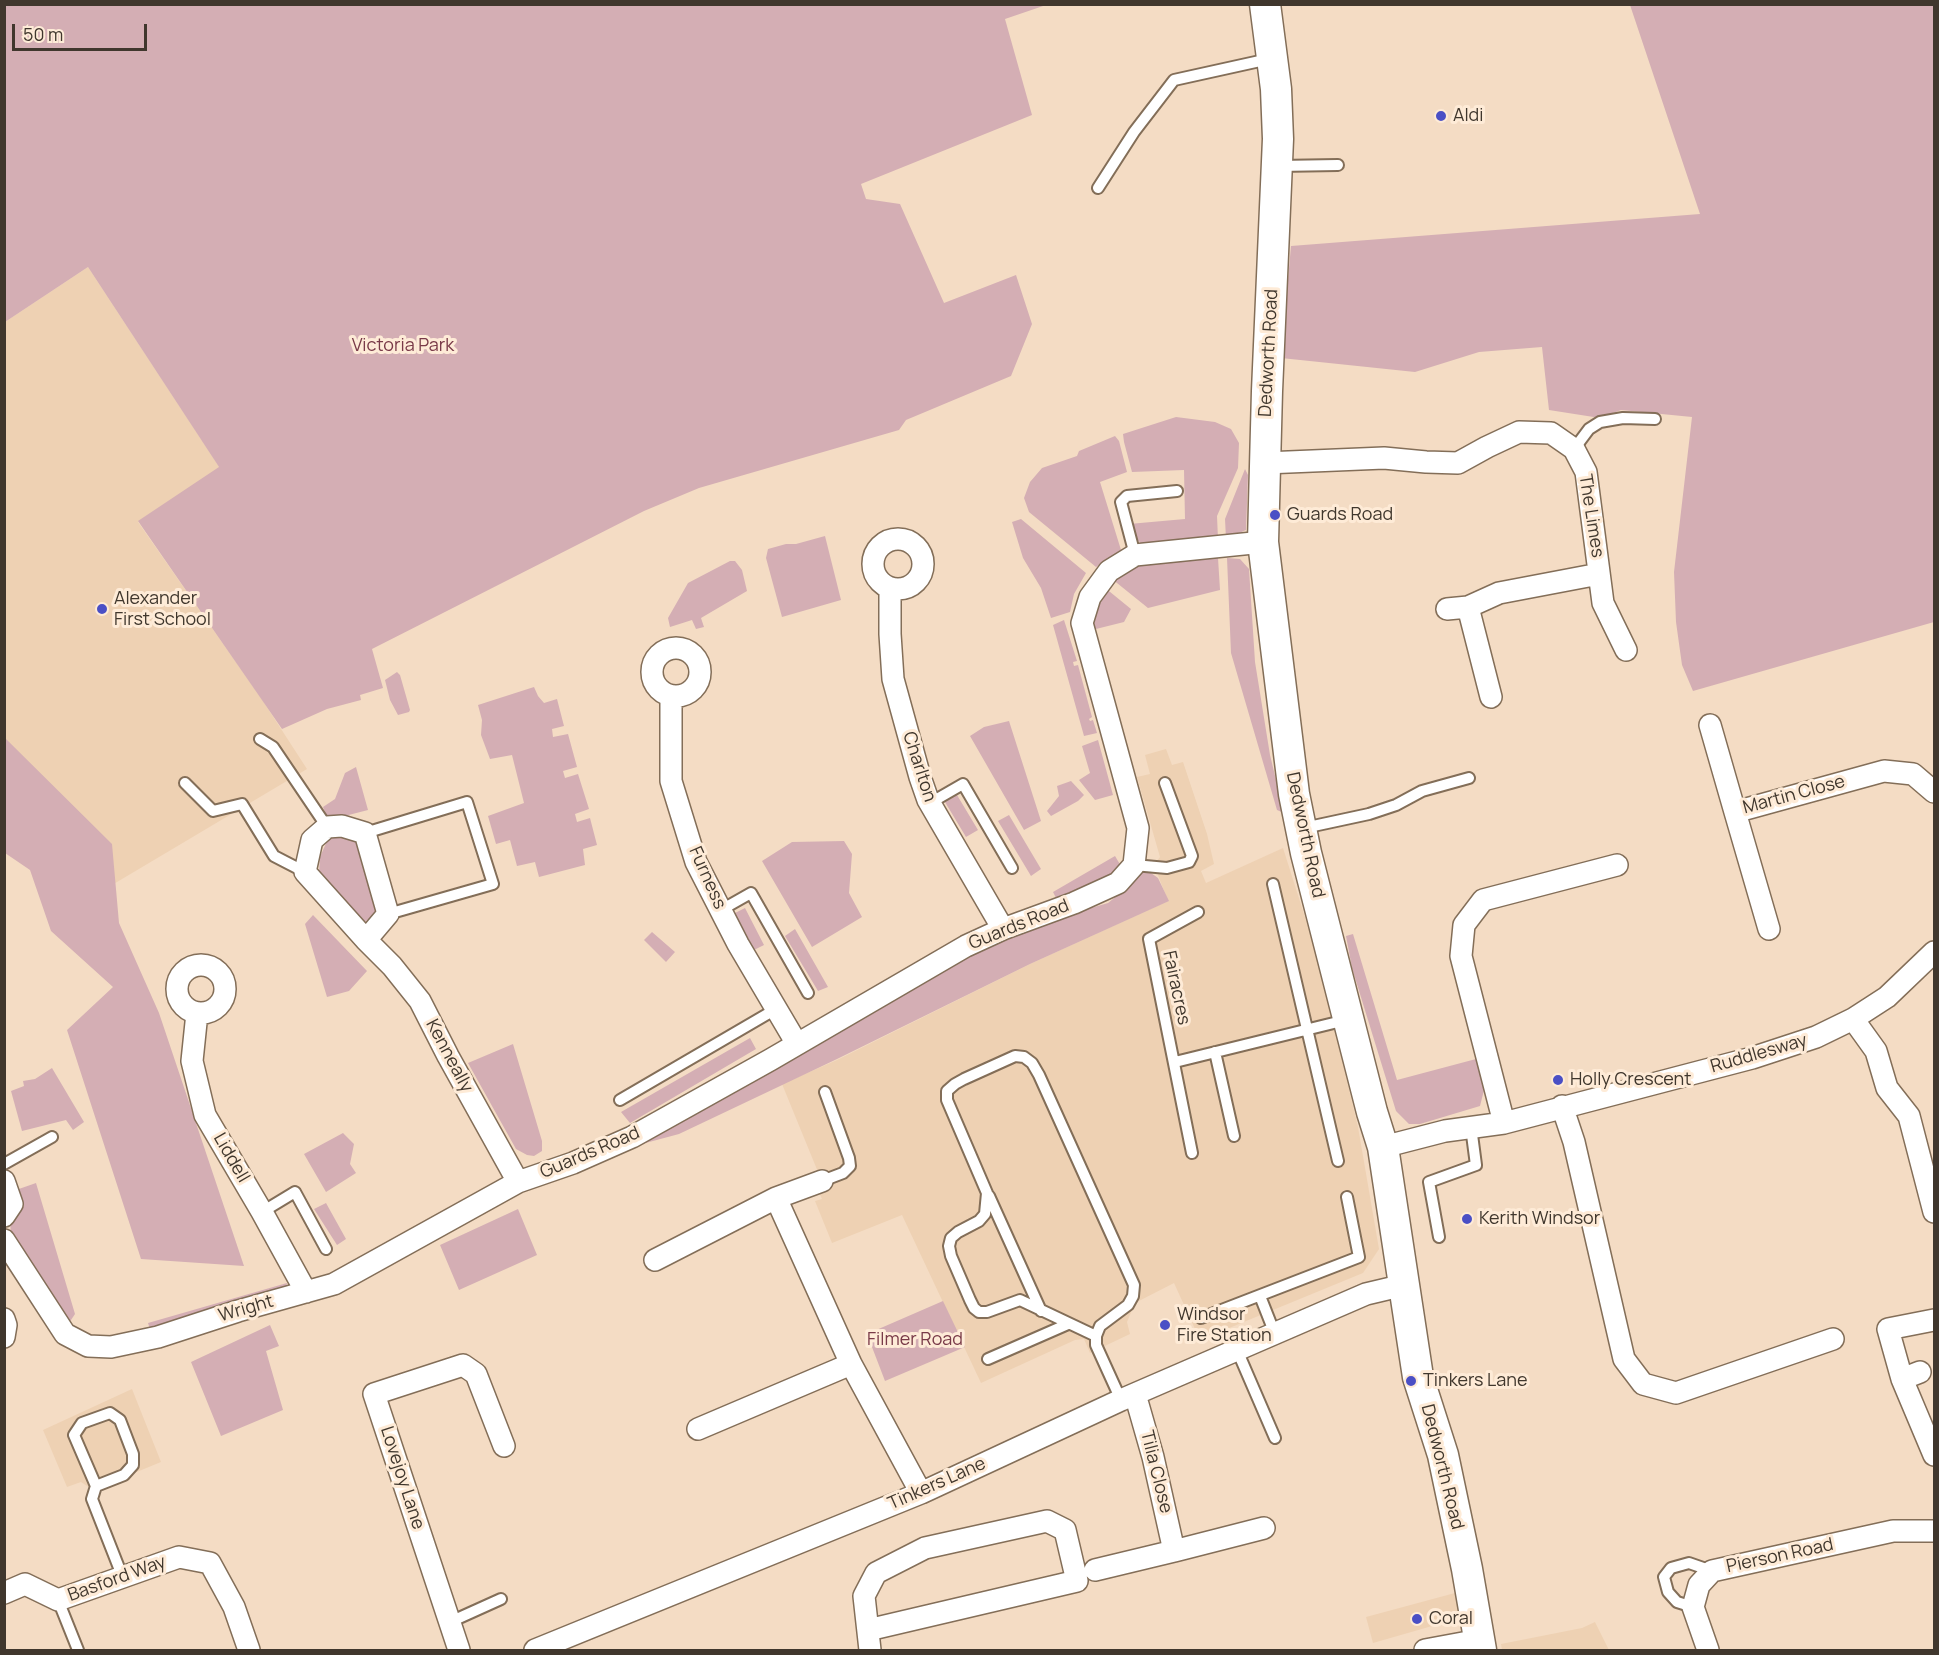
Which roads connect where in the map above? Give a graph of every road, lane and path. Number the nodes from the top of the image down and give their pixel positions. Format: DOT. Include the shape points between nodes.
graph roads {
  1 [pos="1265,4"];
  2 [pos="1273,58"];
  3 [pos="1338,165"];
  4 [pos="1277,166"];
  5 [pos="1098,188"];
  6 [pos="1655,419"];
  7 [pos="1574,449"];
  8 [pos="1264,463"];
  9 [pos="1177,491"];
  10 [pos="1263,542"];
  11 [pos="1135,555"];
  12 [pos="1599,574"];
  13 [pos="890,588"];
  14 [pos="1626,650"];
  15 [pos="671,696"];
  16 [pos="1491,697"];
  17 [pos="1710,724"];
  18 [pos="260,739"];
  19 [pos="1469,778"];
  20 [pos="185,783"];
  21 [pos="1165,783"];
  22 [pos="1935,792"];
  23 [pos="930,803"];
  24 [pos="1735,812"];
  25 [pos="327,827"];
  26 [pos="1301,829"];
  27 [pos="365,833"];
  28 [pos="1134,865"];
  29 [pos="1012,868"];
  30 [pos="306,872"];
  31 [pos="1608,873"];
  32 [pos="1273,884"];
  33 [pos="721,910"];
  34 [pos="1198,912"];
  35 [pos="388,914"];
  36 [pos="1771,916"];
  37 [pos="1003,929"];
  38 [pos="366,940"];
  39 [pos="1935,952"];
  40 [pos="808,993"];
  41 [pos="776,1009"];
  42 [pos="197,1012"];
  43 [pos="1349,1019"];
  44 [pos="1853,1019"];
  45 [pos="1307,1029"];
  46 [pos="797,1044"];
  47 [pos="1215,1052"];
  48 [pos="1175,1062"];
  49 [pos="825,1092"];
  50 [pos="620,1100"];
  51 [pos="1563,1106"];
  52 [pos="1504,1123"];
  53 [pos="1471,1127"];
  54 [pos="1234,1136"];
  55 [pos="52,1137"];
  56 [pos="1383,1147"];
  57 [pos="1192,1153"];
  58 [pos="1338,1161"];
  59 [pos="4,1164"];
  60 [pos="4,1181"];
  61 [pos="822,1181"];
  62 [pos="518,1182"];
  63 [pos="1931,1187"];
  64 [pos="987,1193"];
  65 [pos="1347,1197"];
  66 [pos="776,1198"];
  67 [pos="262,1212"];
  68 [pos="1935,1212"];
  69 [pos="4,1216"];
  70 [pos="1439,1237"];
  71 [pos="4,1240"];
  72 [pos="326,1249"];
  73 [pos="655,1260"];
  74 [pos="1404,1285"];
  75 [pos="306,1292"];
  76 [pos="1260,1296"];
  77 [pos="1041,1311"];
  78 [pos="1201,1318"];
  79 [pos="4,1319"];
  80 [pos="1935,1320"];
  81 [pos="1068,1324"];
  82 [pos="1275,1334"];
  83 [pos="1096,1336"];
  84 [pos="4,1337"];
  85 [pos="1821,1338"];
  86 [pos="1237,1350"];
  87 [pos="988,1359"];
  88 [pos="851,1364"];
  89 [pos="1128,1397"];
  90 [pos="698,1429"];
  91 [pos="1275,1438"];
  92 [pos="504,1446"];
  93 [pos="1935,1455"];
  94 [pos="96,1486"];
  95 [pos="921,1493"];
  96 [pos="1264,1528"];
  97 [pos="1935,1531"];
  98 [pos="1174,1551"];
  99 [pos="1095,1570"];
  100 [pos="1712,1571"];
  101 [pos="123,1578"];
  102 [pos="4,1593"];
  103 [pos="501,1599"];
  104 [pos="58,1600"];
  105 [pos="1693,1607"];
  106 [pos="450,1622"];
  107 [pos="869,1640"];
  108 [pos="1480,1645"];
  109 [pos="548,1648"];
  110 [pos="78,1650"];
  111 [pos="249,1650"];
  112 [pos="459,1650"];
  113 [pos="1425,1650"];
  114 [pos="1708,1650"];
  1 -- 2 [label="main road, Dedworth Road"];
  2 -- 4 [label="main road, Dedworth Road"];
  2 -- 5 [label="lane" via="1174,80"];
  3 -- 4 [label="lane"];
  4 -- 8 [label="main road, Dedworth Road"];
  6 -- 7 [label="lane" via="1600,422 1589,429"];
  7 -- 8 [label="street" via="1551,434 1519,432 1458,463 1384,458"];
  7 -- 12 [label="street, The Limes" via="1586,472"];
  8 -- 10 [label="main road, Dedworth Road"];
  9 -- 11 [label="lane" via="1127,496 1120,502"];
  10 -- 11 [label="street"];
  10 -- 26 [label="main road, Dedworth Road"];
  11 -- 28 [label="street" via="1109,571 1090,597 1082,622 1138,828"];
  12 -- 14 [label="street, The Limes" via="1603,603"];
  12 -- 16 [label="street" via="1499,593 1457,608"];
  13 -- 23 [label="street, Charlton" via="893,679"];
  15 -- 33 [label="street, Furness" via="671,781 696,862"];
  17 -- 24 [label="street, Martin Close"];
  18 -- 25 [label="lane" via="273,747"];
  19 -- 26 [label="lane" via="1422,791 1396,805"];
  20 -- 30 [label="lane" via="213,811 242,804 274,856"];
  21 -- 28 [label="lane" via="1192,856 1189,862 1167,868"];
  22 -- 24 [label="street, Martin Close" via="1913,774 1884,771"];
  23 -- 29 [label="lane" via="963,784"];
  23 -- 37 [label="street, Charlton"];
  24 -- 36 [label="street"];
  25 -- 27 [label="street" via="342,826"];
  25 -- 30 [label="street" via="312,840"];
  26 -- 43 [label="main road, Dedworth Road"];
  27 -- 35 [label="street"];
  27 -- 35 [label="lane" via="467,802 494,884"];
  28 -- 37 [label="street, Guards Road" via="1118,883"];
  30 -- 38 [label="street, Kenneally"];
  31 -- 52 [label="street" via="1483,900 1464,925 1461,956"];
  32 -- 45 [label="lane"];
  33 -- 40 [label="lane" via="751,893"];
  33 -- 41 [label="street, Furness"];
  34 -- 48 [label="lane, Fairacres" via="1149,939"];
  35 -- 38 [label="street"];
  37 -- 46 [label="street, Guards Road" via="966,946"];
  38 -- 62 [label="street, Kenneally" via="420,1000"];
  39 -- 44 [label="street, Ruddlesway" via="1887,997"];
  41 -- 46 [label="street, Furness"];
  41 -- 50 [label="lane"];
  42 -- 67 [label="street, Liddell" via="192,1061 206,1114"];
  43 -- 45 [label="lane"];
  43 -- 56 [label="main road, Dedworth Road"];
  44 -- 51 [label="street, Ruddlesway" via="1816,1037 1752,1058"];
  44 -- 63 [label="street" via="1876,1051 1887,1088 1909,1116"];
  45 -- 47 [label="lane"];
  45 -- 58 [label="lane"];
  46 -- 62 [label="street, Guards Road" via="632,1137"];
  47 -- 48 [label="lane"];
  47 -- 54 [label="lane"];
  48 -- 57 [label="lane, Fairacres"];
  49 -- 61 [label="lane" via="849,1166 843,1173"];
  51 -- 52 [label="street, Ruddlesway"];
  51 -- 85 [label="street" via="1624,1359 1643,1384 1676,1393"];
  52 -- 53 [label="street, Ruddlesway"];
  53 -- 56 [label="street, Ruddlesway"];
  53 -- 70 [label="lane" via="1476,1165 1428,1182"];
  55 -- 59 [label="lane"];
  56 -- 74 [label="main road, Dedworth Road"];
  60 -- 69 [label="street" via="12,1204"];
  61 -- 66 [label="street"];
  62 -- 75 [label="street, Wright" via="334,1284"];
  63 -- 68 [label="street"];
  64 -- 77 [label="lane"];
  64 -- 77 [label="lane" via="985,1214 951,1238 949,1246 970,1300 979,1312 1020,1300"];
  64 -- 83 [label="lane" via="947,1100 947,1091 964,1078 1015,1056 1024,1057 1039,1075 1134,1285 1128,1305 1100,1326"];
  65 -- 76 [label="lane" via="1359,1257"];
  66 -- 73 [label="street"];
  66 -- 88 [label="street"];
  67 -- 72 [label="lane" via="295,1192"];
  67 -- 75 [label="street, Liddell"];
  71 -- 75 [label="street, Wright" via="65,1334 88,1346 111,1347 158,1336"];
  74 -- 82 [label="street, Tinkers Lane" via="1366,1294"];
  74 -- 108 [label="main road, Dedworth Road" via="1418,1377 1443,1455"];
  76 -- 78 [label="lane"];
  76 -- 82 [label="lane"];
  77 -- 81 [label="lane"];
  79 -- 84 [label="street"];
  80 -- 93 [label="street" via="1888,1329 1911,1375"];
  81 -- 83 [label="lane"];
  81 -- 87 [label="lane"];
  82 -- 86 [label="street, Tinkers Lane"];
  83 -- 89 [label="lane" via="1096,1345"];
  86 -- 89 [label="street, Tinkers Lane"];
  86 -- 91 [label="lane"];
  88 -- 90 [label="street"];
  88 -- 95 [label="street"];
  89 -- 95 [label="street, Tinkers Lane"];
  89 -- 98 [label="street, Tilia Close" via="1153,1457"];
  92 -- 106 [label="street, Lovejoy Lane" via="476,1374 463,1365 374,1394"];
  94 -- 94 [label="lane" via="124,1475 133,1465 133,1454 120,1420 110,1413 82,1423 74,1435"];
  94 -- 101 [label="lane" via="92,1499"];
  95 -- 109 [label="street, Tinkers Lane"];
  96 -- 98 [label="street"];
  97 -- 100 [label="street, Pierson Road" via="1893,1532"];
  98 -- 99 [label="street"];
  100 -- 105 [label="street, Pierson Road" via="1699,1585"];
  100 -- 105 [label="lane" via="1689,1563 1671,1568 1664,1577 1668,1592 1677,1602"];
  101 -- 104 [label="street, Basford Way"];
  101 -- 111 [label="street, Basford Way" via="179,1557 210,1563 234,1607"];
  102 -- 104 [label="street, Basford Way" via="26,1584"];
  103 -- 106 [label="lane"];
  104 -- 110 [label="lane"];
  105 -- 114 [label="street"];
  106 -- 112 [label="street, Lovejoy Lane"];
  107 -- 107 [label="street" via="864,1596 876,1573 925,1548 1047,1521 1065,1530 1077,1581"];
  108 -- 113 [label="street"];
}
